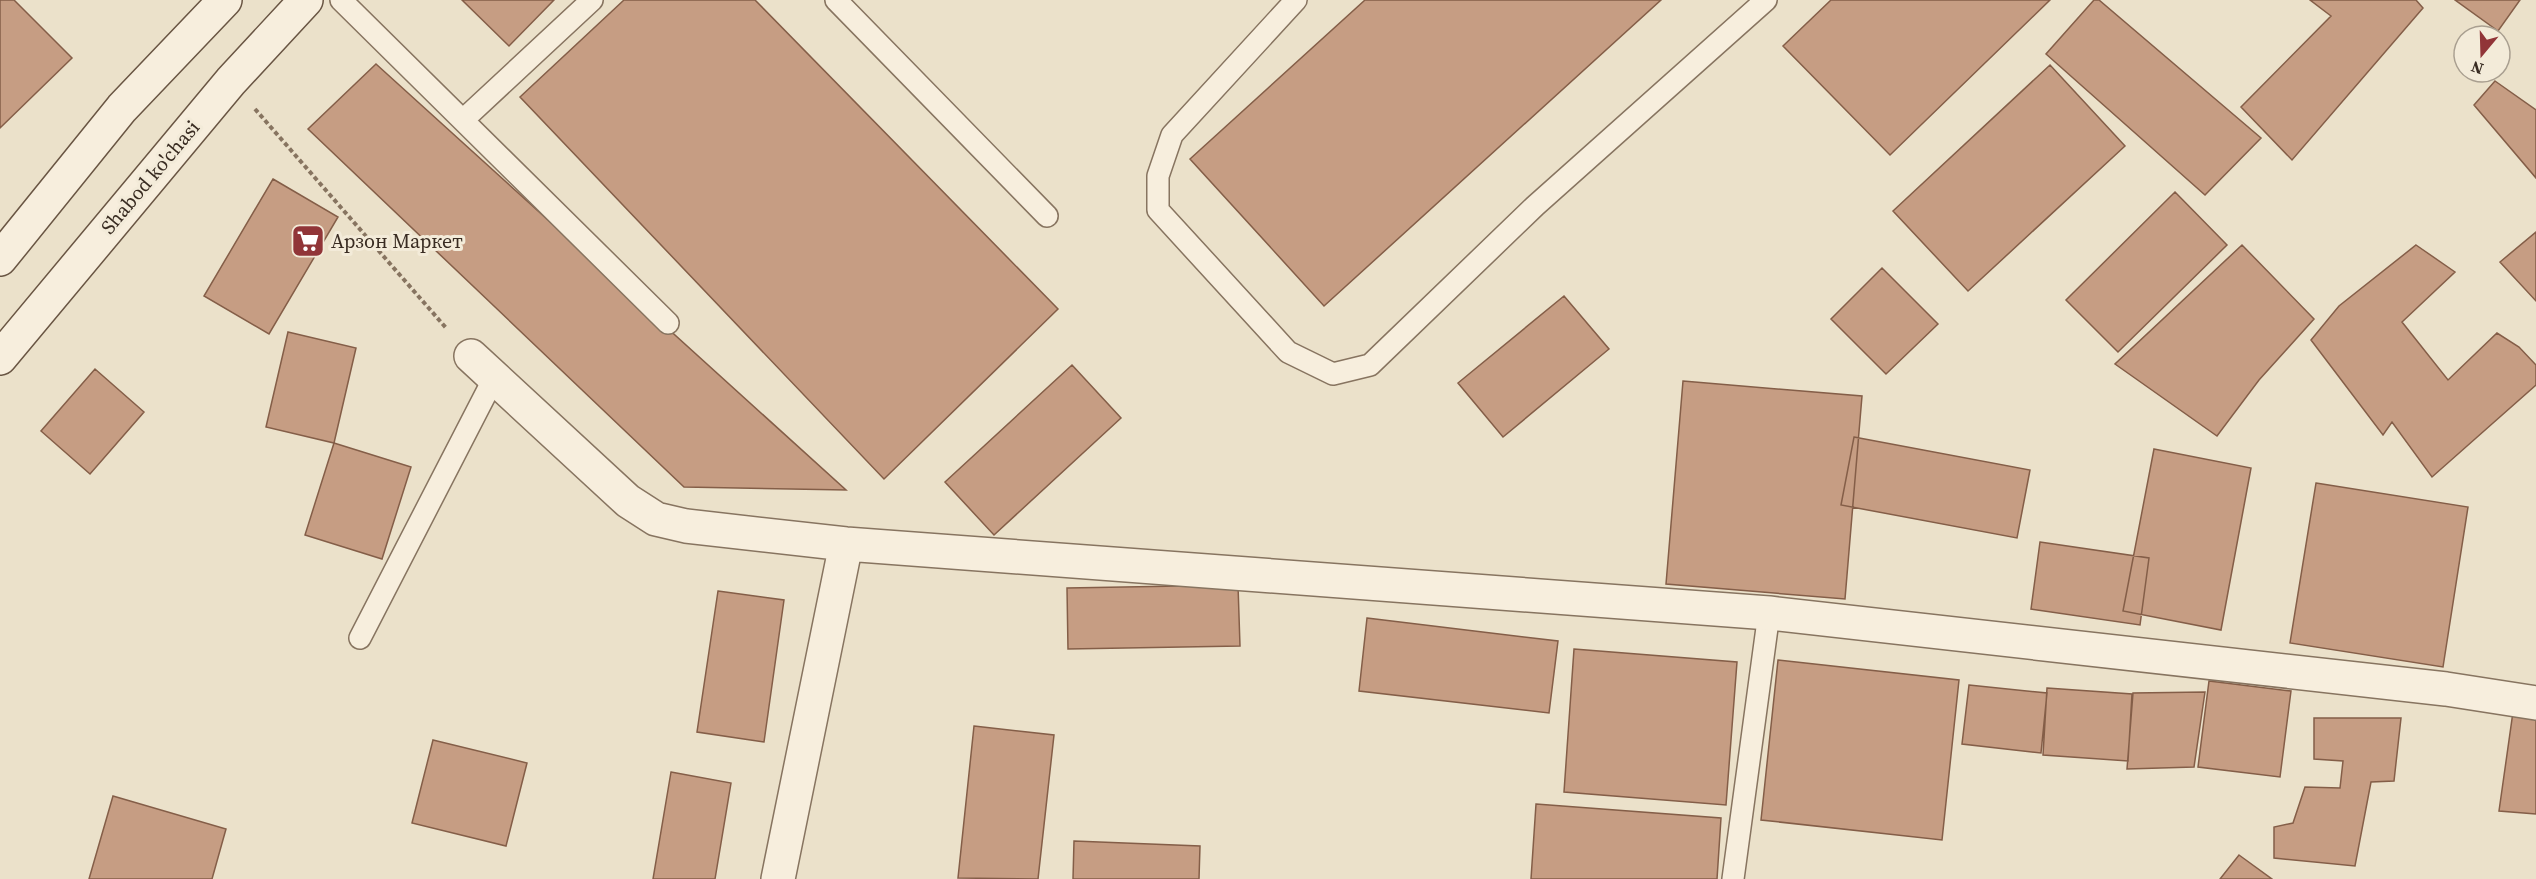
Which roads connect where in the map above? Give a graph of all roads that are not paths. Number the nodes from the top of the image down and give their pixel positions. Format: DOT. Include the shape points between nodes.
graph roads {
  1 [pos="225,0"];
  2 [pos="306,0"];
  3 [pos="341,0"];
  4 [pos="592,0"];
  5 [pos="837,0"];
  6 [pos="1296,0"];
  7 [pos="1766,0"];
  8 [pos="463,120"];
  9 [pos="1047,216"];
  10 [pos="0,259"];
  11 [pos="668,323"];
  12 [pos="0,358"];
  13 [pos="483,367"];
  14 [pos="846,544"];
  15 [pos="1769,613"];
  16 [pos="360,638"];
  17 [pos="2536,703"];
  18 [pos="778,879"];
  19 [pos="1733,879"];
  1 -- 10 [label="street" via="122,108"];
  2 -- 12 [label="street, Shabod ko'chasi" via="231,81"];
  3 -- 8 [label="lane"];
  4 -- 8 [label="lane"];
  5 -- 9 [label="lane"];
  6 -- 7 [label="lane" via="1172,135 1158,176 1158,210 1288,352 1333,374 1370,364 1535,206"];
  8 -- 11 [label="lane"];
  13 -- 14 [label="street" via="628,501 656,519 686,526"];
  13 -- 16 [label="lane"];
  14 -- 15 [label="street"];
  14 -- 18 [label="street"];
  15 -- 17 [label="street" via="2446,689"];
  15 -- 19 [label="lane"];
}
